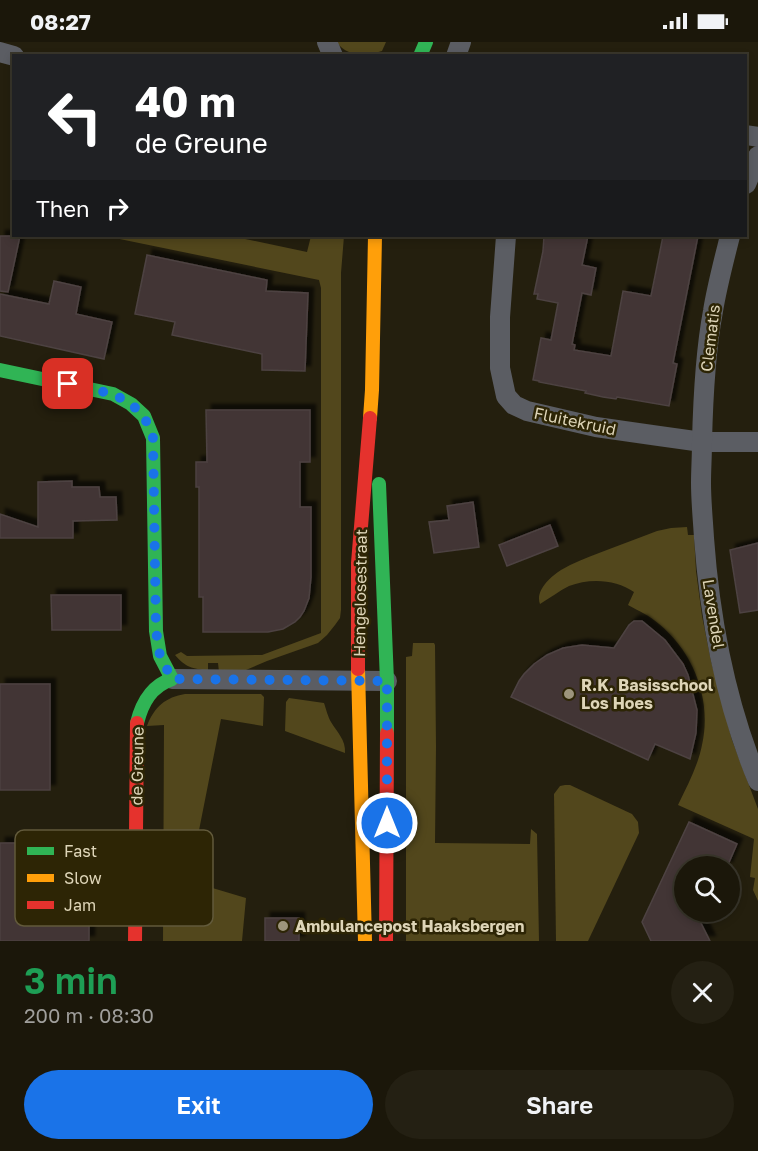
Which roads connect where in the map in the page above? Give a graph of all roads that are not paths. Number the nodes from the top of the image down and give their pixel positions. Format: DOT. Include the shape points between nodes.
graph roads {
  1 [pos="758,156"];
  2 [pos="747,182"];
  3 [pos="375,237"];
  4 [pos="506,237"];
  5 [pos="730,237"];
  6 [pos="0,370"];
  7 [pos="372,390"];
  8 [pos="702,442"];
  9 [pos="758,442"];
  10 [pos="172,679"];
  11 [pos="358,680"];
  12 [pos="387,681"];
  13 [pos="758,781"];
  14 [pos="136,830"];
  15 [pos="135,926"];
  16 [pos="135,941"];
  17 [pos="364,941"];
  18 [pos="386,941"];
  1 -- 2 [label="street"];
  3 -- 7 [label="main road, Hengelosestraat"];
  4 -- 8 [label="street, Fluitekruid" via="501,368 506,396 514,405 596,427"];
  5 -- 8 [label="street, Clematis" via="712,312"];
  6 -- 10 [label="main road" via="113,394 144,416 153,438 156,631 160,656"];
  7 -- 11 [label="main road, Hengelosestraat" via="358,563"];
  7 -- 12 [label="main road, Hengelosestraat"];
  8 -- 9 [label="street, Fluitekruid"];
  8 -- 13 [label="street, Lavendel" via="701,504 712,614 731,702"];
  10 -- 11 [label="street"];
  10 -- 14 [label="main road, de Greune" via="160,683 141,706 136,727"];
  11 -- 12 [label="street"];
  11 -- 17 [label="main road, Hengelosestraat"];
  12 -- 18 [label="main road, Hengelosestraat"];
  15 -- 16 [label="main road, de Greune"];
}
